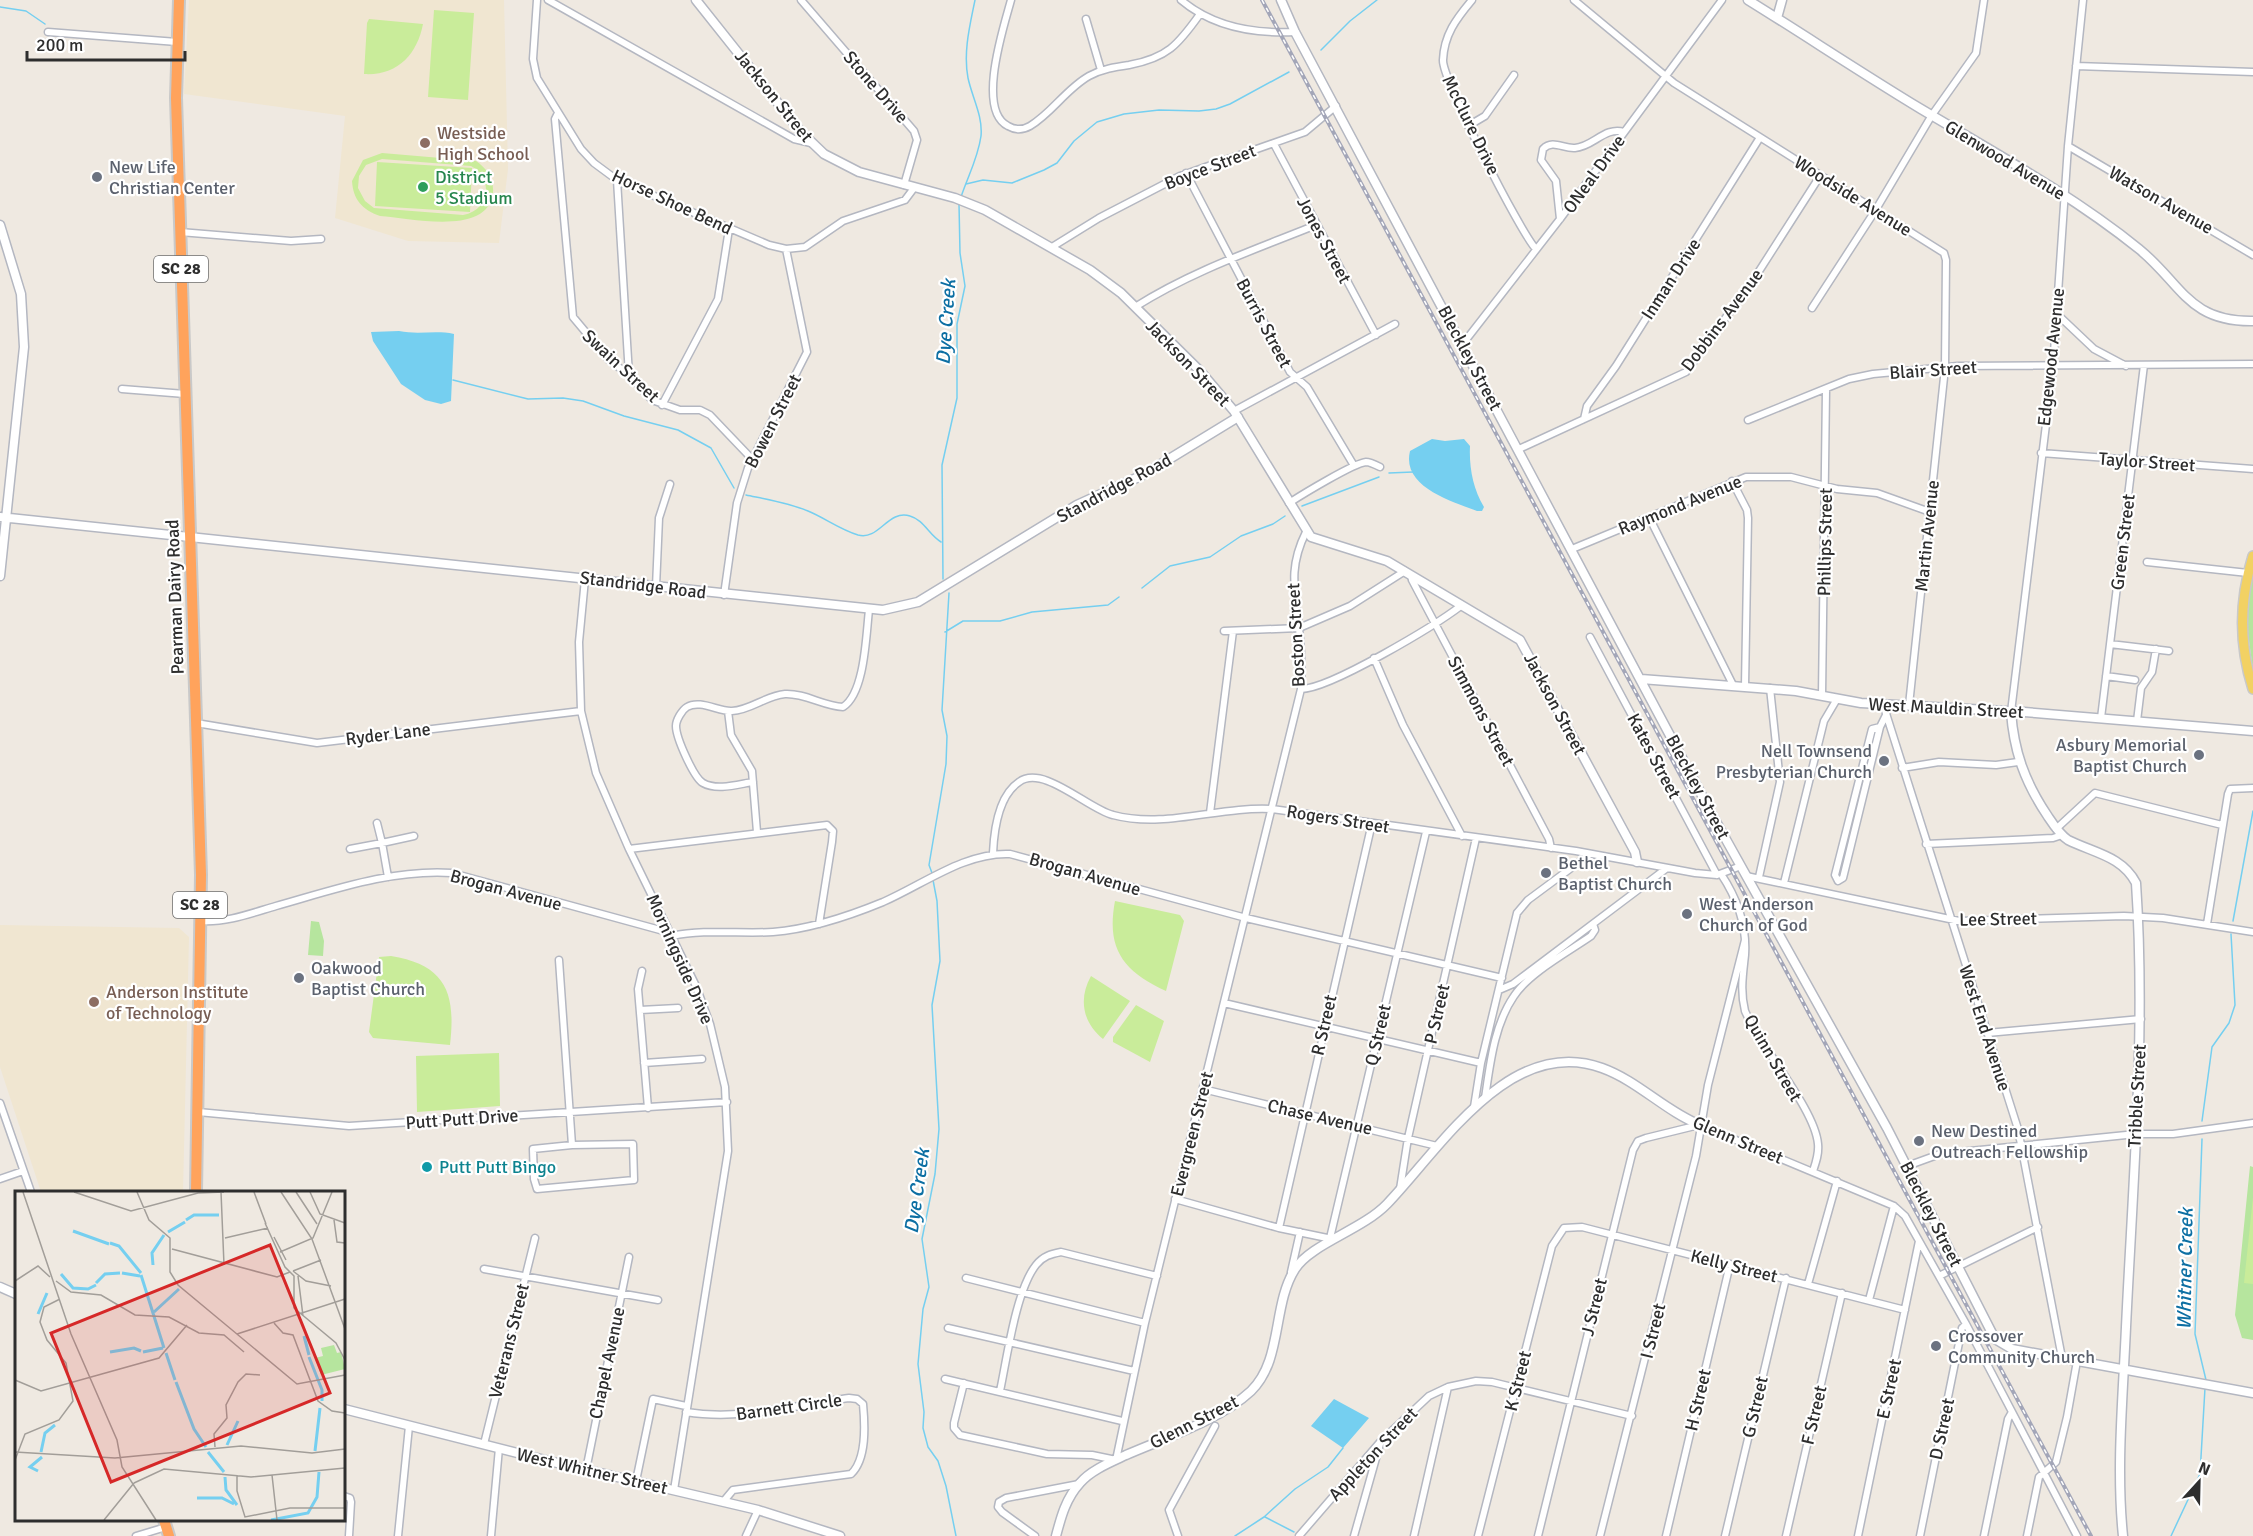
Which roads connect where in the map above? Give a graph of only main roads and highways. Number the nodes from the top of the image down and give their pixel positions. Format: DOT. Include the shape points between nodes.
graph roads {
  1 [pos="178,0"];
  2 [pos="2253,556"];
  3 [pos="2253,689"];
  4 [pos="196,1191"];
  1 -- 4 [label="highway, Pearman Dairy Road / SC 28" via="180,232 200,921"];
  2 -- 3 [label="main road" via="2242,609 2243,650"];
}
